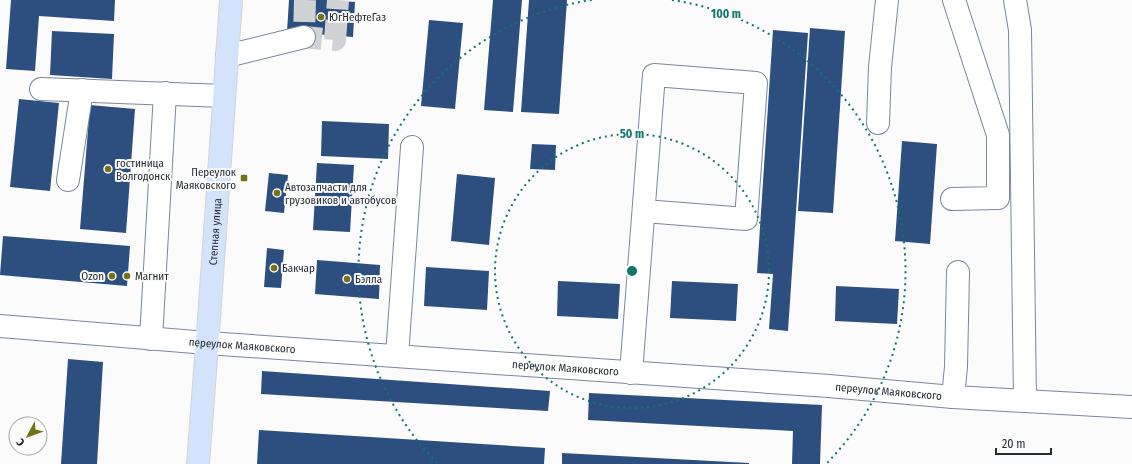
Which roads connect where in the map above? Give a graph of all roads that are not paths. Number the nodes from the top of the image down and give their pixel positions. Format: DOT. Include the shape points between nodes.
graph roads {
  1 [pos="231,0"];
  2 [pos="887,0"];
  3 [pos="954,0"];
  4 [pos="1015,0"];
  5 [pos="304,37"];
  6 [pos="227,56"];
  7 [pos="40,88"];
  8 [pos="82,90"];
  9 [pos="165,93"];
  10 [pos="224,96"];
  11 [pos="878,123"];
  12 [pos="412,147"];
  13 [pos="68,180"];
  14 [pos="952,199"];
  15 [pos="644,211"];
  16 [pos="958,272"];
  17 [pos="0,326"];
  18 [pos="151,339"];
  19 [pos="207,343"];
  20 [pos="397,356"];
  21 [pos="632,372"];
  22 [pos="953,397"];
  23 [pos="1025,401"];
  24 [pos="1132,408"];
  25 [pos="198,464"];
  1 -- 6 [label="main road, Степная улица"];
  2 -- 11 [label="street" via="880,67"];
  3 -- 14 [label="street" via="998,135 998,198"];
  4 -- 23 [label="street" via="1020,30"];
  5 -- 6 [label="street"];
  6 -- 10 [label="main road, Степная улица"];
  7 -- 8 [label="street"];
  8 -- 9 [label="street"];
  8 -- 13 [label="street"];
  9 -- 10 [label="street"];
  9 -- 18 [label="street"];
  10 -- 19 [label="main road, Степная улица"];
  12 -- 20 [label="street"];
  15 -- 15 [label="street" via="654,75 756,83 746,219"];
  15 -- 21 [label="street"];
  16 -- 22 [label="street"];
  17 -- 18 [label="street, переулок Маяковского"];
  18 -- 19 [label="street, переулок Маяковского"];
  19 -- 20 [label="street, переулок Маяковского"];
  19 -- 25 [label="main road, Степная улица"];
  20 -- 21 [label="street, переулок Маяковского"];
  21 -- 22 [label="street, переулок Маяковского"];
  22 -- 23 [label="street, переулок Маяковского"];
  23 -- 24 [label="street, переулок Маяковского"];
}
